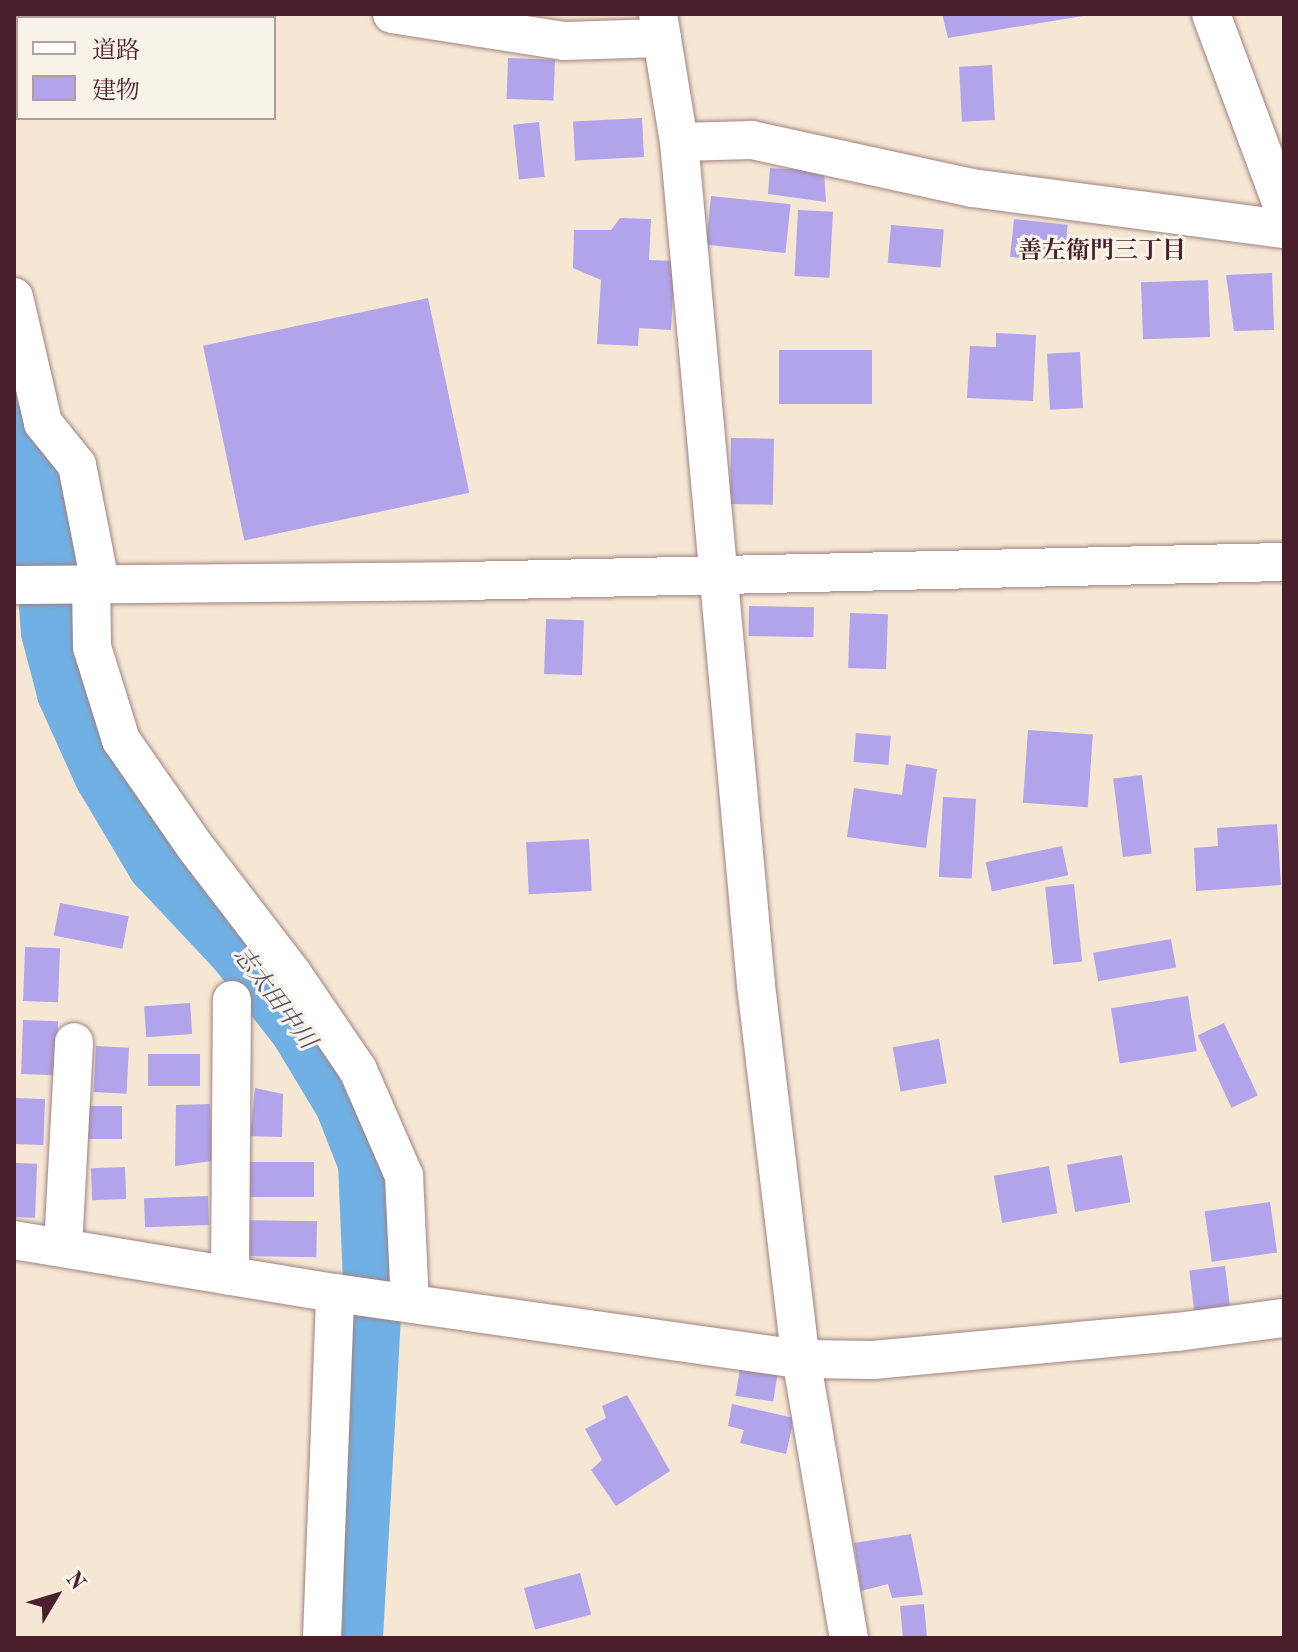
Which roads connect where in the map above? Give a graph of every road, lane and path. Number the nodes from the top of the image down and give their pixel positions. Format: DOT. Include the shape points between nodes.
graph roads {
  1 [pos="392,14"];
  2 [pos="1211,14"];
  3 [pos="660,26"];
  4 [pos="679,142"];
  5 [pos="1284,210"];
  6 [pos="1284,229"];
  7 [pos="14,297"];
  8 [pos="1284,562"];
  9 [pos="716,574"];
  10 [pos="88,582"];
  11 [pos="18,585"];
  12 [pos="232,1000"];
  13 [pos="74,1042"];
  14 [pos="14,1240"];
  15 [pos="63,1247"];
  16 [pos="230,1276"];
  17 [pos="343,1294"];
  18 [pos="403,1302"];
  19 [pos="1284,1318"];
  20 [pos="801,1359"];
  21 [pos="322,1638"];
  22 [pos="849,1638"];
  1 -- 3 [label="street" via="564,41"];
  2 -- 5 [label="street"];
  3 -- 4 [label="street"];
  4 -- 6 [label="street" via="752,140 972,188"];
  4 -- 9 [label="street"];
  7 -- 10 [label="street" via="43,423 77,465"];
  8 -- 9 [label="street"];
  9 -- 10 [label="street"];
  9 -- 20 [label="street" via="756,985"];
  10 -- 11 [label="street"];
  10 -- 18 [label="street" via="92,647 121,740 358,1070 404,1176"];
  12 -- 16 [label="street"];
  13 -- 15 [label="street"];
  14 -- 15 [label="street"];
  15 -- 16 [label="street"];
  16 -- 17 [label="street"];
  17 -- 18 [label="street"];
  17 -- 21 [label="street"];
  18 -- 20 [label="street"];
  19 -- 20 [label="street" via="873,1360"];
  20 -- 22 [label="street"];
}
